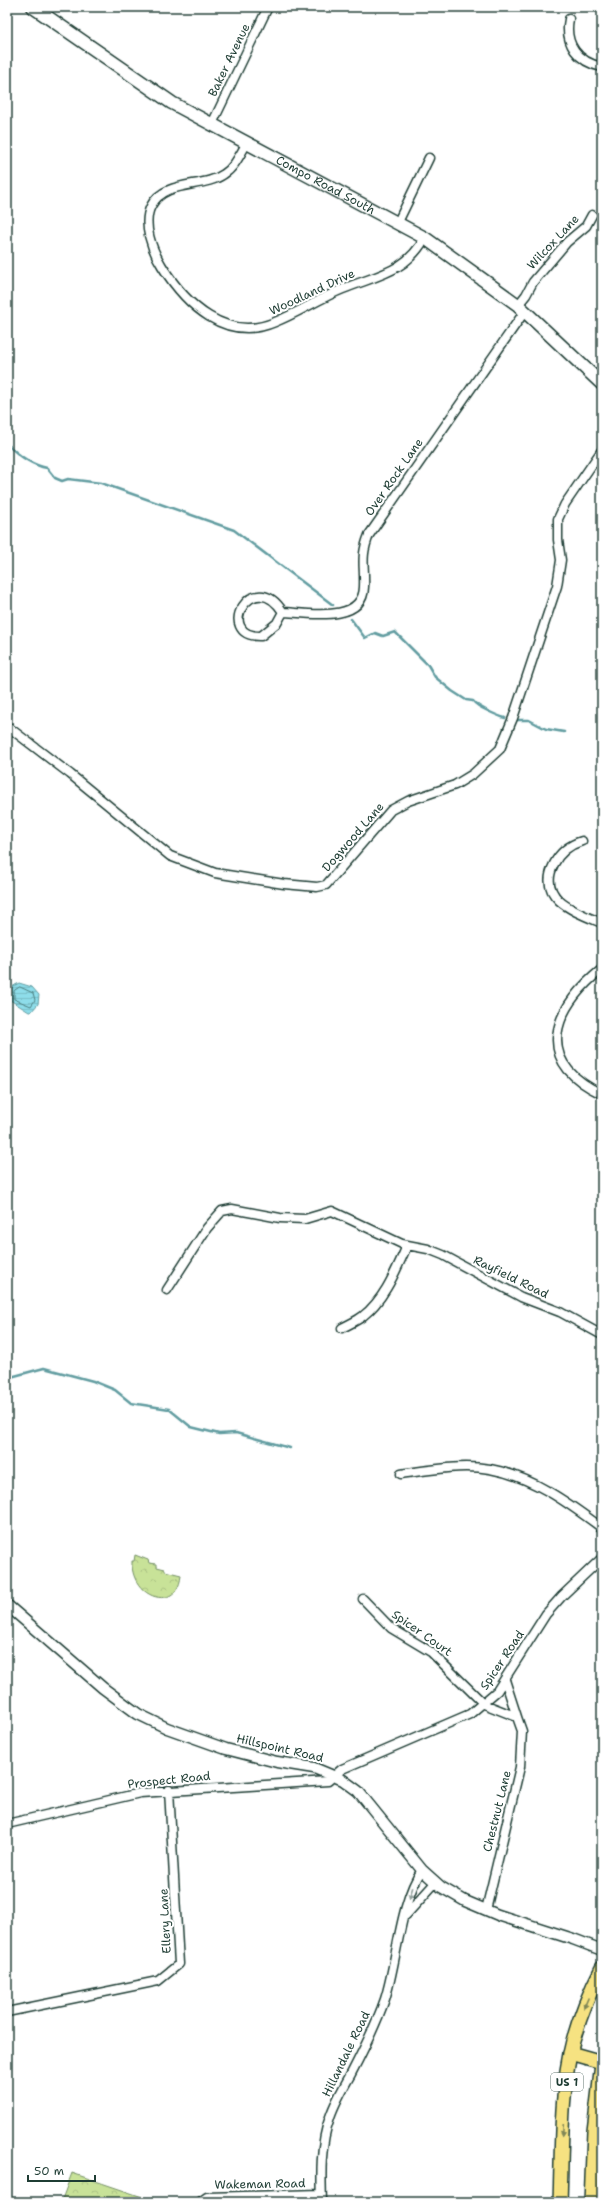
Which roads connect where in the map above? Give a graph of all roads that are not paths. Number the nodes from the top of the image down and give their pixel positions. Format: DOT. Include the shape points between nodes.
graph roads {
  1 [pos="33,7"];
  2 [pos="268,7"];
  3 [pos="569,19"];
  4 [pos="602,67"];
  5 [pos="212,124"];
  6 [pos="247,143"];
  7 [pos="429,158"];
  8 [pos="592,215"];
  9 [pos="398,222"];
  10 [pos="425,238"];
  11 [pos="521,308"];
  12 [pos="602,384"];
  13 [pos="602,450"];
  14 [pos="283,612"];
  15 [pos="7,726"];
  16 [pos="582,841"];
  17 [pos="602,923"];
  18 [pos="602,969"];
  19 [pos="602,1094"];
  20 [pos="407,1246"];
  21 [pos="167,1290"];
  22 [pos="342,1328"];
  23 [pos="602,1335"];
  24 [pos="401,1474"];
  25 [pos="602,1528"];
  26 [pos="602,1558"];
  27 [pos="363,1598"];
  28 [pos="7,1605"];
  29 [pos="505,1680"];
  30 [pos="484,1704"];
  31 [pos="517,1717"];
  32 [pos="334,1776"];
  33 [pos="169,1790"];
  34 [pos="7,1824"];
  35 [pos="422,1870"];
  36 [pos="435,1883"];
  37 [pos="486,1910"];
  38 [pos="404,1917"];
  39 [pos="602,1950"];
  40 [pos="602,1968"];
  41 [pos="7,2012"];
  42 [pos="570,2053"];
  43 [pos="602,2063"];
  44 [pos="322,2198"];
  45 [pos="200,2202"];
  46 [pos="560,2202"];
  47 [pos="591,2202"];
  1 -- 5 [label="main road, Compo Road South" via="156,92"];
  2 -- 5 [label="street, Baker Avenue"];
  3 -- 4 [label="street" via="567,30 577,56 591,65"];
  5 -- 6 [label="main road, Compo Road South"];
  6 -- 9 [label="main road, Compo Road South"];
  6 -- 10 [label="street, Woodland Drive" via="233,166 224,174 215,179 168,191 155,201 148,214 151,245 174,286 189,302 216,321 244,328 275,322 342,289 398,268 418,249"];
  7 -- 9 [label="street"];
  8 -- 11 [label="street, Wilcox Lane" via="586,226 567,242 533,282"];
  9 -- 10 [label="main road, Compo Road South"];
  10 -- 11 [label="main road, Compo Road South"];
  11 -- 12 [label="main road, Compo Road South"];
  11 -- 14 [label="street, Over Rock Lane" via="368,536 362,556 364,587 361,600 352,610 339,614"];
  13 -- 15 [label="street, Dogwood Lane" via="565,504 558,519 561,560 557,586 513,718 500,749 473,774 455,785 408,801 391,810 326,885 317,887 284,884 215,873 170,856"];
  14 -- 14 [label="street" via="277,623 261,636 248,634 238,620 239,609 243,604 262,595 273,600"];
  16 -- 17 [label="street" via="572,844 560,854 549,875 550,887 562,903"];
  18 -- 19 [label="street" via="583,984 572,999 560,1023 557,1039 560,1057 570,1073 582,1084"];
  20 -- 21 [label="street, Rayfield Road" via="332,1211 312,1217 292,1218 232,1209 222,1211 207,1228"];
  20 -- 22 [label="street" via="393,1276 375,1304 363,1317"];
  20 -- 23 [label="street, Rayfield Road" via="428,1248 521,1297 560,1312"];
  24 -- 25 [label="street" via="471,1468 505,1473 544,1488"];
  26 -- 29 [label="street, Spicer Road" via="576,1580 546,1614"];
  27 -- 30 [label="street, Spicer Court" via="391,1628 431,1652"];
  28 -- 32 [label="street, Hillspoint Road" via="113,1696 147,1719 197,1739 245,1754 314,1768"];
  29 -- 30 [label="street, Spicer Road"];
  29 -- 31 [label="street, Chestnut Lane"];
  30 -- 31 [label="street"];
  30 -- 32 [label="street, Spicer Road" via="470,1714 342,1769"];
  31 -- 37 [label="street, Chestnut Lane" via="522,1731 520,1767"];
  32 -- 33 [label="street, Prospect Road" via="328,1781"];
  32 -- 35 [label="street, Hillspoint Road" via="349,1783 358,1791"];
  33 -- 34 [label="street, Prospect Road" via="109,1800"];
  33 -- 41 [label="street, Ellery Lane" via="180,1964 158,1981"];
  35 -- 36 [label="street, Hillspoint Road"];
  35 -- 38 [label="street, Hillandale Road, one-way" via="412,1890"];
  36 -- 37 [label="street, Hillspoint Road"];
  36 -- 38 [label="street, Hillandale Road"];
  37 -- 39 [label="street, Hillspoint Road"];
  38 -- 44 [label="street, Hillandale Road" via="385,1998 370,2039 336,2101 329,2120 322,2156"];
  40 -- 42 [label="main road, US 1, one-way" via="581,2015"];
  42 -- 43 [label="main road"];
  42 -- 46 [label="main road, US 1, one-way"];
  43 -- 47 [label="main road, US 1" via="594,2131"];
  44 -- 45 [label="street, Wakeman Road" via="207,2197"];
}
